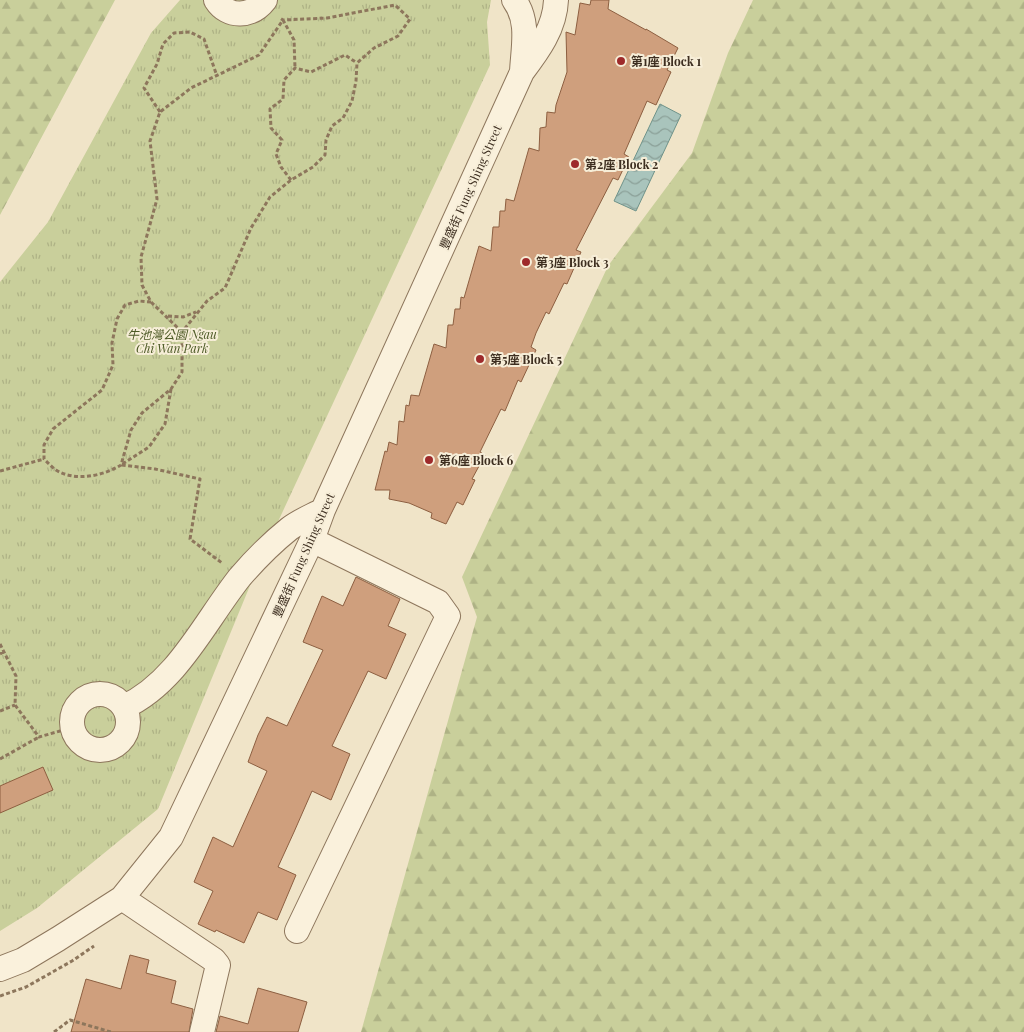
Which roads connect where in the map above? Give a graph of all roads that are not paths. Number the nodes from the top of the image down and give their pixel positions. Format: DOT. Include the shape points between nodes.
graph roads {
  1 [pos="216,0"];
  2 [pos="514,0"];
  3 [pos="556,0"];
  4 [pos="262,3"];
  5 [pos="522,72"];
  6 [pos="323,510"];
  7 [pos="312,540"];
  8 [pos="124,707"];
  9 [pos="122,898"];
  10 [pos="297,931"];
  11 [pos="0,969"];
  12 [pos="202,1032"];
  1 -- 4 [label="street" via="224,10 233,14 252,12"];
  2 -- 5 [label="street, 豐盛街 Fung Shing Street" via="523,19"];
  3 -- 5 [label="street, 豐盛街 Fung Shing Street" via="552,22 541,46"];
  5 -- 6 [label="street, 豐盛街 Fung Shing Street"];
  6 -- 7 [label="street, 豐盛街 Fung Shing Street"];
  6 -- 8 [label="street" via="290,528 263,554 241,576 175,668 138,700"];
  7 -- 9 [label="street, 豐盛街 Fung Shing Street" via="171,837"];
  7 -- 10 [label="street" via="438,602 448,616"];
  8 -- 8 [label="street" via="128,726 125,735 111,748 92,749 76,738 72,720 78,703 93,694 102,693"];
  9 -- 11 [label="street, 豐盛街 Fung Shing Street" via="58,940"];
  9 -- 12 [label="street" via="218,965"];
}
